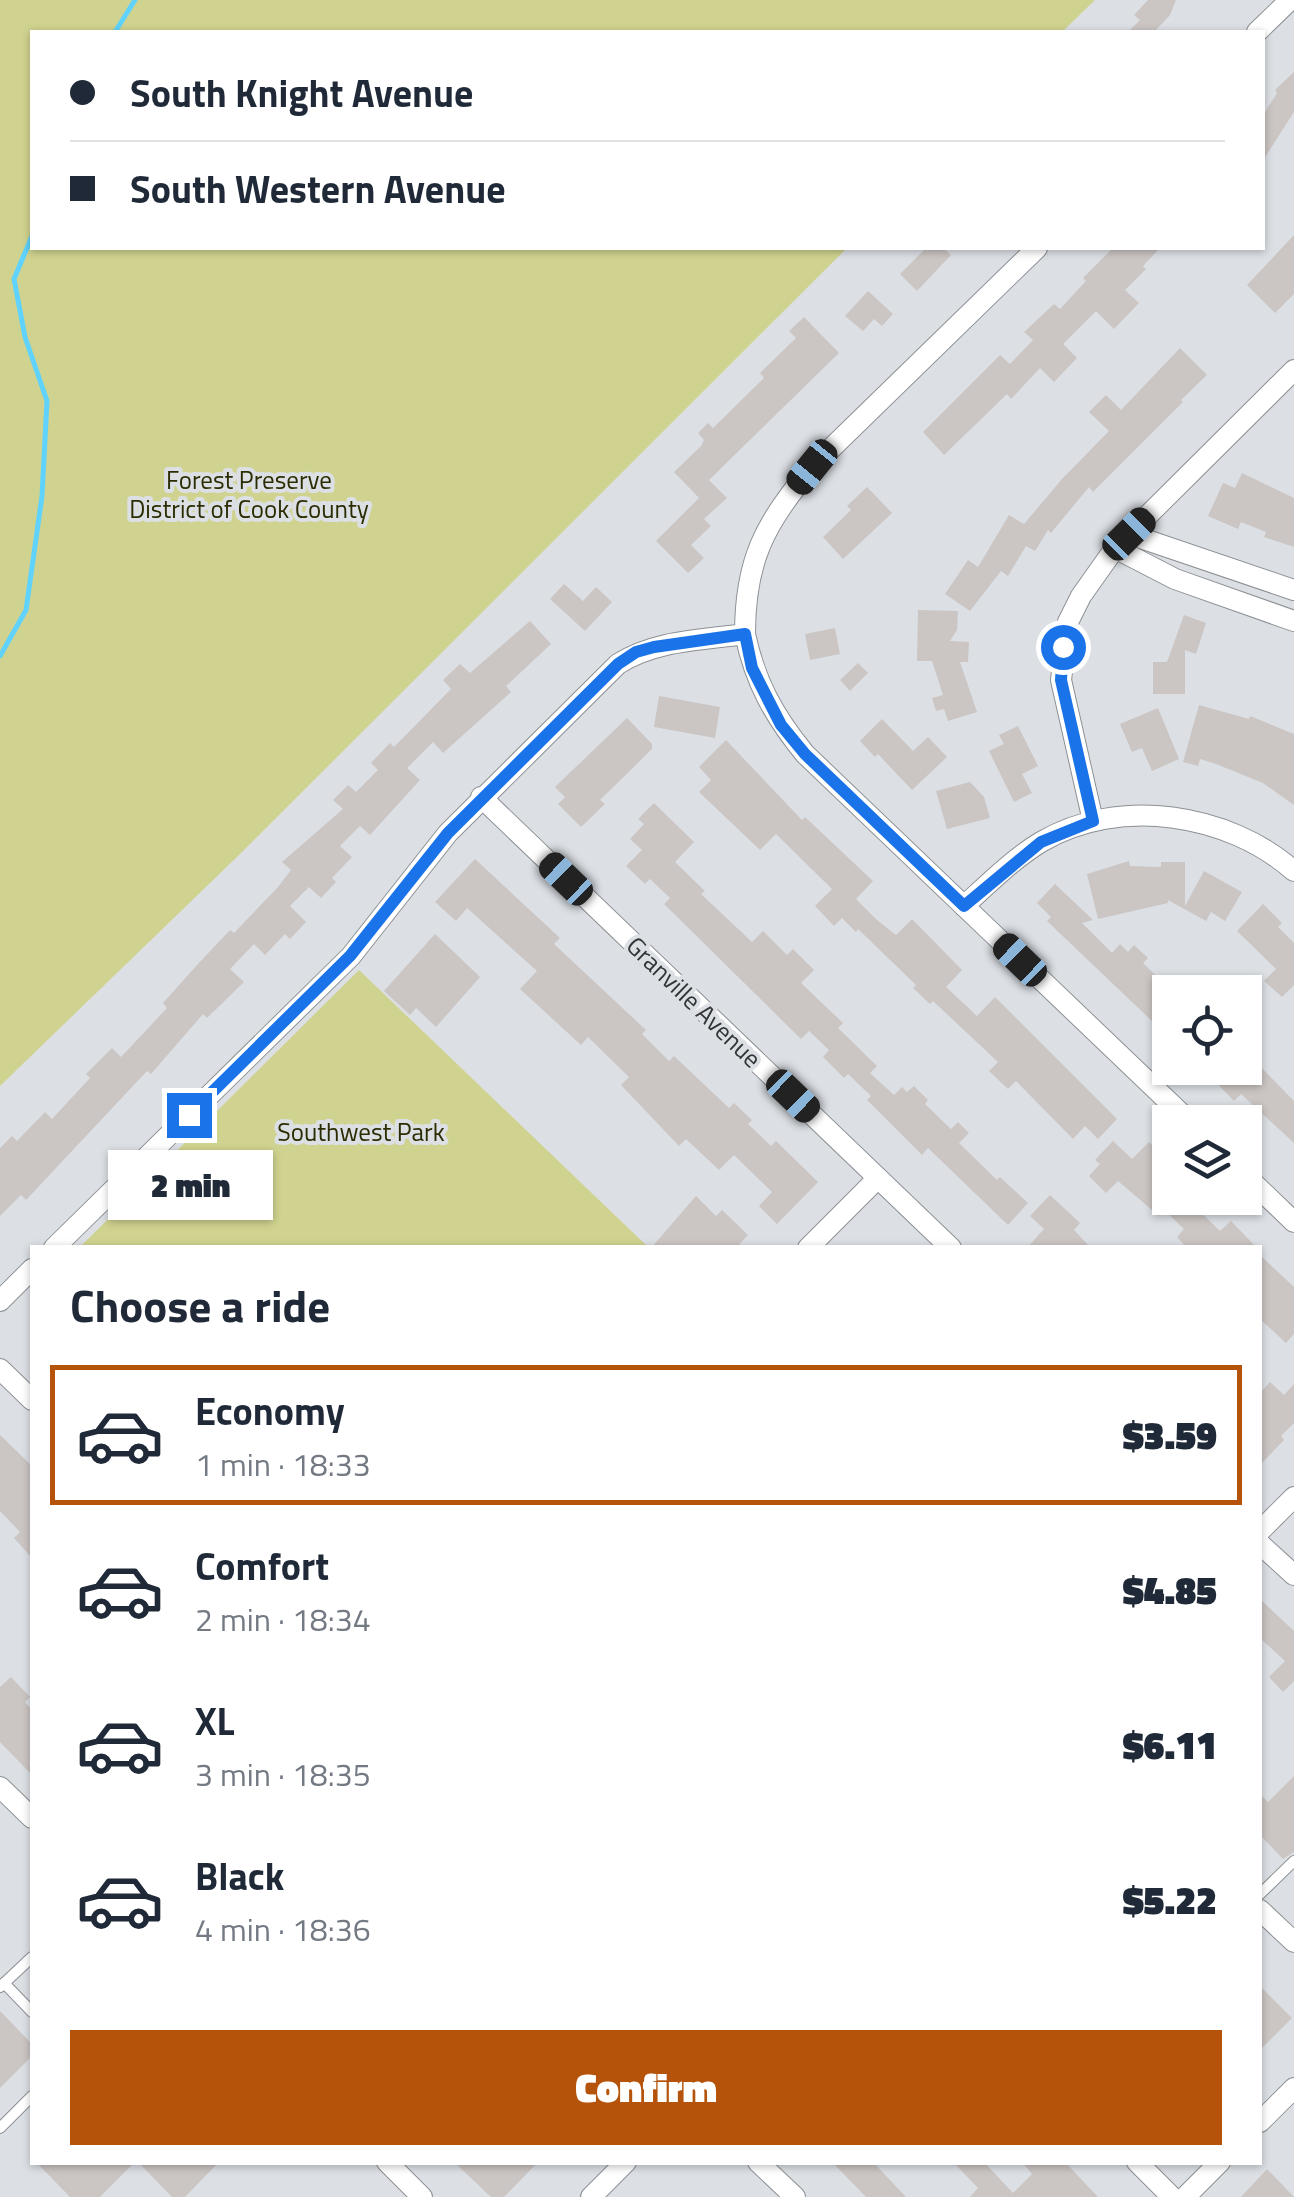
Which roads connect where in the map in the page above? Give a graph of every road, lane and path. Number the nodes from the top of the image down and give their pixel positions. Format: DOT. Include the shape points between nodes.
graph roads {
  1 [pos="1290,0"];
  2 [pos="1259,30"];
  3 [pos="1035,250"];
  4 [pos="1294,370"];
  5 [pos="1122,541"];
  6 [pos="1294,590"];
  7 [pos="1294,621"];
  8 [pos="745,634"];
  9 [pos="482,797"];
  10 [pos="1093,821"];
  11 [pos="1294,871"];
  12 [pos="964,906"];
  13 [pos="1172,1105"];
  14 [pos="878,1178"];
  15 [pos="1262,1191"];
  16 [pos="1294,1222"];
  17 [pos="57,1245"];
  18 [pos="811,1245"];
  19 [pos="948,1245"];
  20 [pos="30,1271"];
  21 [pos="0,1301"];
  22 [pos="0,1369"];
  23 [pos="30,1398"];
  24 [pos="1294,1497"];
  25 [pos="1262,1529"];
  26 [pos="1262,1546"];
  27 [pos="1294,1576"];
  28 [pos="0,1787"];
  29 [pos="30,1816"];
  30 [pos="1294,1861"];
  31 [pos="1262,1892"];
  32 [pos="1262,1912"];
  33 [pos="1294,1942"];
  34 [pos="30,1958"];
  35 [pos="2,1985"];
  36 [pos="30,2010"];
  37 [pos="1294,2088"];
  38 [pos="30,2098"];
  39 [pos="1262,2120"];
  40 [pos="0,2128"];
  41 [pos="390,2165"];
  42 [pos="623,2165"];
  43 [pos="761,2165"];
  44 [pos="1139,2165"];
  45 [pos="1217,2165"];
  46 [pos="422,2197"];
  47 [pos="591,2197"];
  48 [pos="795,2197"];
  49 [pos="1172,2197"];
  50 [pos="1185,2197"];
  1 -- 2 [label="street"];
  3 -- 8 [label="street" via="793,490 749,574"];
  4 -- 5 [label="street"];
  5 -- 6 [label="street"];
  5 -- 7 [label="street" via="1175,578"];
  5 -- 10 [label="street" via="1081,596 1063,647 1061,680"];
  8 -- 9 [label="street" via="636,652"];
  8 -- 12 [label="street" via="752,668 781,725"];
  9 -- 14 [label="street, Granville Avenue"];
  9 -- 17 [label="street" via="350,956"];
  10 -- 11 [label="street" via="1163,817 1208,823 1259,845"];
  10 -- 12 [label="street" via="1041,842"];
  12 -- 13 [label="street"];
  14 -- 18 [label="street"];
  14 -- 19 [label="street, Granville Avenue"];
  15 -- 16 [label="street"];
  20 -- 21 [label="street"];
  22 -- 23 [label="street"];
  24 -- 25 [label="street"];
  26 -- 27 [label="street"];
  28 -- 29 [label="street"];
  30 -- 31 [label="lane"];
  32 -- 33 [label="street"];
  34 -- 35 [label="lane"];
  35 -- 36 [label="lane"];
  37 -- 39 [label="street"];
  38 -- 40 [label="lane"];
  41 -- 46 [label="street"];
  42 -- 47 [label="street"];
  43 -- 48 [label="street"];
  44 -- 49 [label="street"];
  45 -- 50 [label="street"];
}
